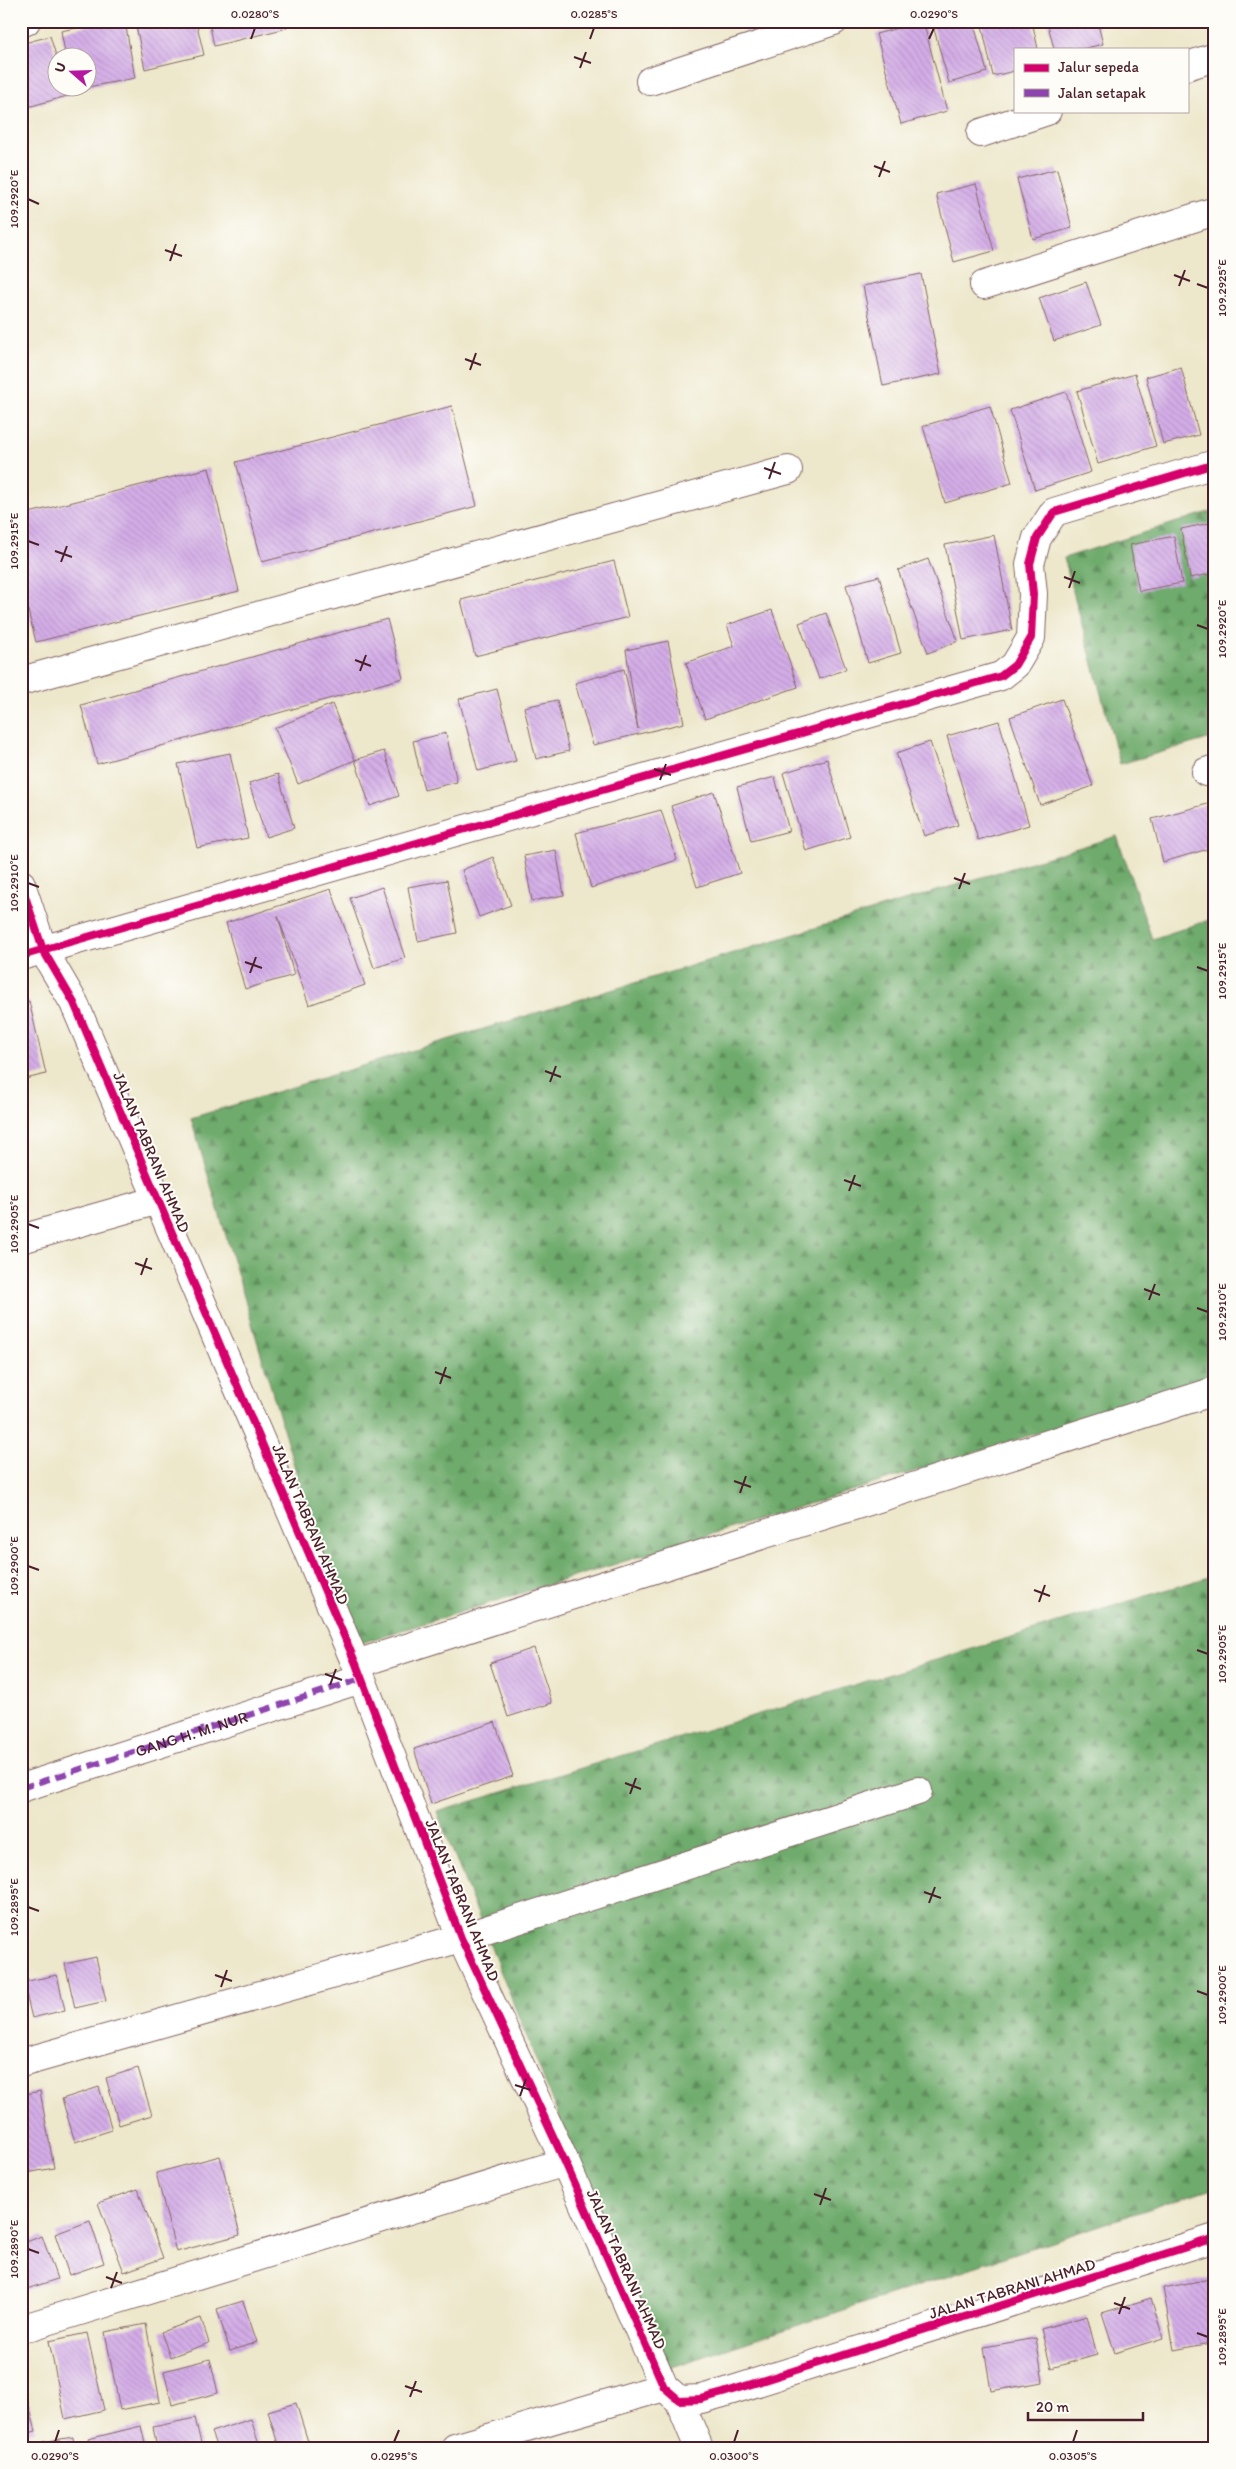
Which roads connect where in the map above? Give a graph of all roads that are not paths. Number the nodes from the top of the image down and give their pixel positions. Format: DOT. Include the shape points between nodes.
graph roads {
  1 [pos="26,21"];
  2 [pos="834,21"];
  3 [pos="21,22"];
  4 [pos="1215,57"];
  5 [pos="1188,66"];
  6 [pos="650,81"];
  7 [pos="1044,112"];
  8 [pos="981,133"];
  9 [pos="1215,211"];
  10 [pos="984,285"];
  11 [pos="1215,464"];
  12 [pos="788,470"];
  13 [pos="21,681"];
  14 [pos="21,884"];
  15 [pos="32,953"];
  16 [pos="158,1200"];
  17 [pos="21,1239"];
  18 [pos="1215,1391"];
  19 [pos="358,1671"];
  20 [pos="21,1788"];
  21 [pos="918,1791"];
  22 [pos="461,1938"];
  23 [pos="21,2063"];
  24 [pos="564,2162"];
  25 [pos="1215,2238"];
  26 [pos="21,2329"];
  27 [pos="672,2394"];
  28 [pos="455,2448"];
  29 [pos="699,2448"];
  1 -- 3 [label="street"];
  2 -- 6 [label="street"];
  4 -- 5 [label="street"];
  7 -- 8 [label="street"];
  9 -- 10 [label="street"];
  11 -- 15 [label="street" via="1054,512 1037,538 1030,564 1033,594 1031,638 1015,665 1001,676"];
  12 -- 13 [label="street"];
  14 -- 15 [label="street, JALAN TABRANI AHMAD"];
  15 -- 16 [label="street, JALAN TABRANI AHMAD" via="74,1003"];
  16 -- 17 [label="street"];
  16 -- 19 [label="street, JALAN TABRANI AHMAD"];
  18 -- 19 [label="street, GANG H. M. NUR"];
  19 -- 20 [label="street, GANG H. M. NUR"];
  19 -- 22 [label="street, JALAN TABRANI AHMAD"];
  21 -- 22 [label="street"];
  22 -- 23 [label="street"];
  22 -- 24 [label="street, JALAN TABRANI AHMAD"];
  24 -- 26 [label="street"];
  24 -- 27 [label="street, JALAN TABRANI AHMAD"];
  25 -- 27 [label="street, JALAN TABRANI AHMAD" via="723,2393 701,2399"];
  27 -- 28 [label="street"];
  27 -- 29 [label="street"];
}
